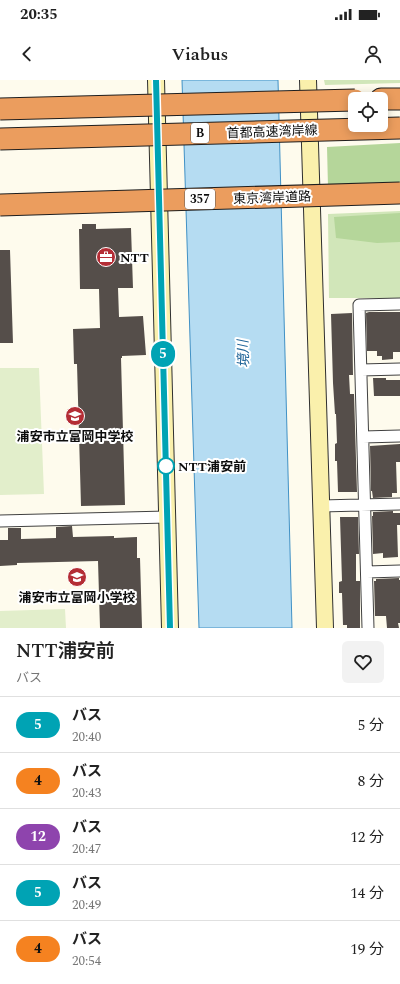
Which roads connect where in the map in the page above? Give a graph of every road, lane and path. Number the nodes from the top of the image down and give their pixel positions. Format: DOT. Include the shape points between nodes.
graph roads {
  1 [pos="156,80"];
  2 [pos="308,80"];
  3 [pos="400,98"];
  4 [pos="388,99"];
  5 [pos="348,100"];
  6 [pos="0,109"];
  7 [pos="400,128"];
  8 [pos="0,139"];
  9 [pos="400,193"];
  10 [pos="0,204"];
  11 [pos="400,304"];
  12 [pos="400,369"];
  13 [pos="361,370"];
  14 [pos="400,436"];
  15 [pos="363,437"];
  16 [pos="400,504"];
  17 [pos="365,505"];
  18 [pos="321,506"];
  19 [pos="168,517"];
  20 [pos="0,521"];
  21 [pos="400,571"];
  22 [pos="367,572"];
  23 [pos="170,628"];
  24 [pos="325,628"];
  25 [pos="368,628"];
  1 -- 19 [label="street"];
  2 -- 18 [label="street"];
  3 -- 4 [label="highway"];
  5 -- 6 [label="highway, B, bridge"];
  7 -- 8 [label="highway, 首都高速湾岸線 / B, bridge"];
  9 -- 10 [label="highway, 東京湾岸道路 / 357, bridge"];
  11 -- 13 [label="street" via="359,305"];
  12 -- 13 [label="street"];
  13 -- 15 [label="street"];
  14 -- 15 [label="street"];
  15 -- 17 [label="street"];
  16 -- 17 [label="street"];
  17 -- 18 [label="street"];
  17 -- 22 [label="street"];
  18 -- 24 [label="street"];
  19 -- 20 [label="street"];
  19 -- 23 [label="street"];
  21 -- 22 [label="street"];
  22 -- 25 [label="street"];
}
